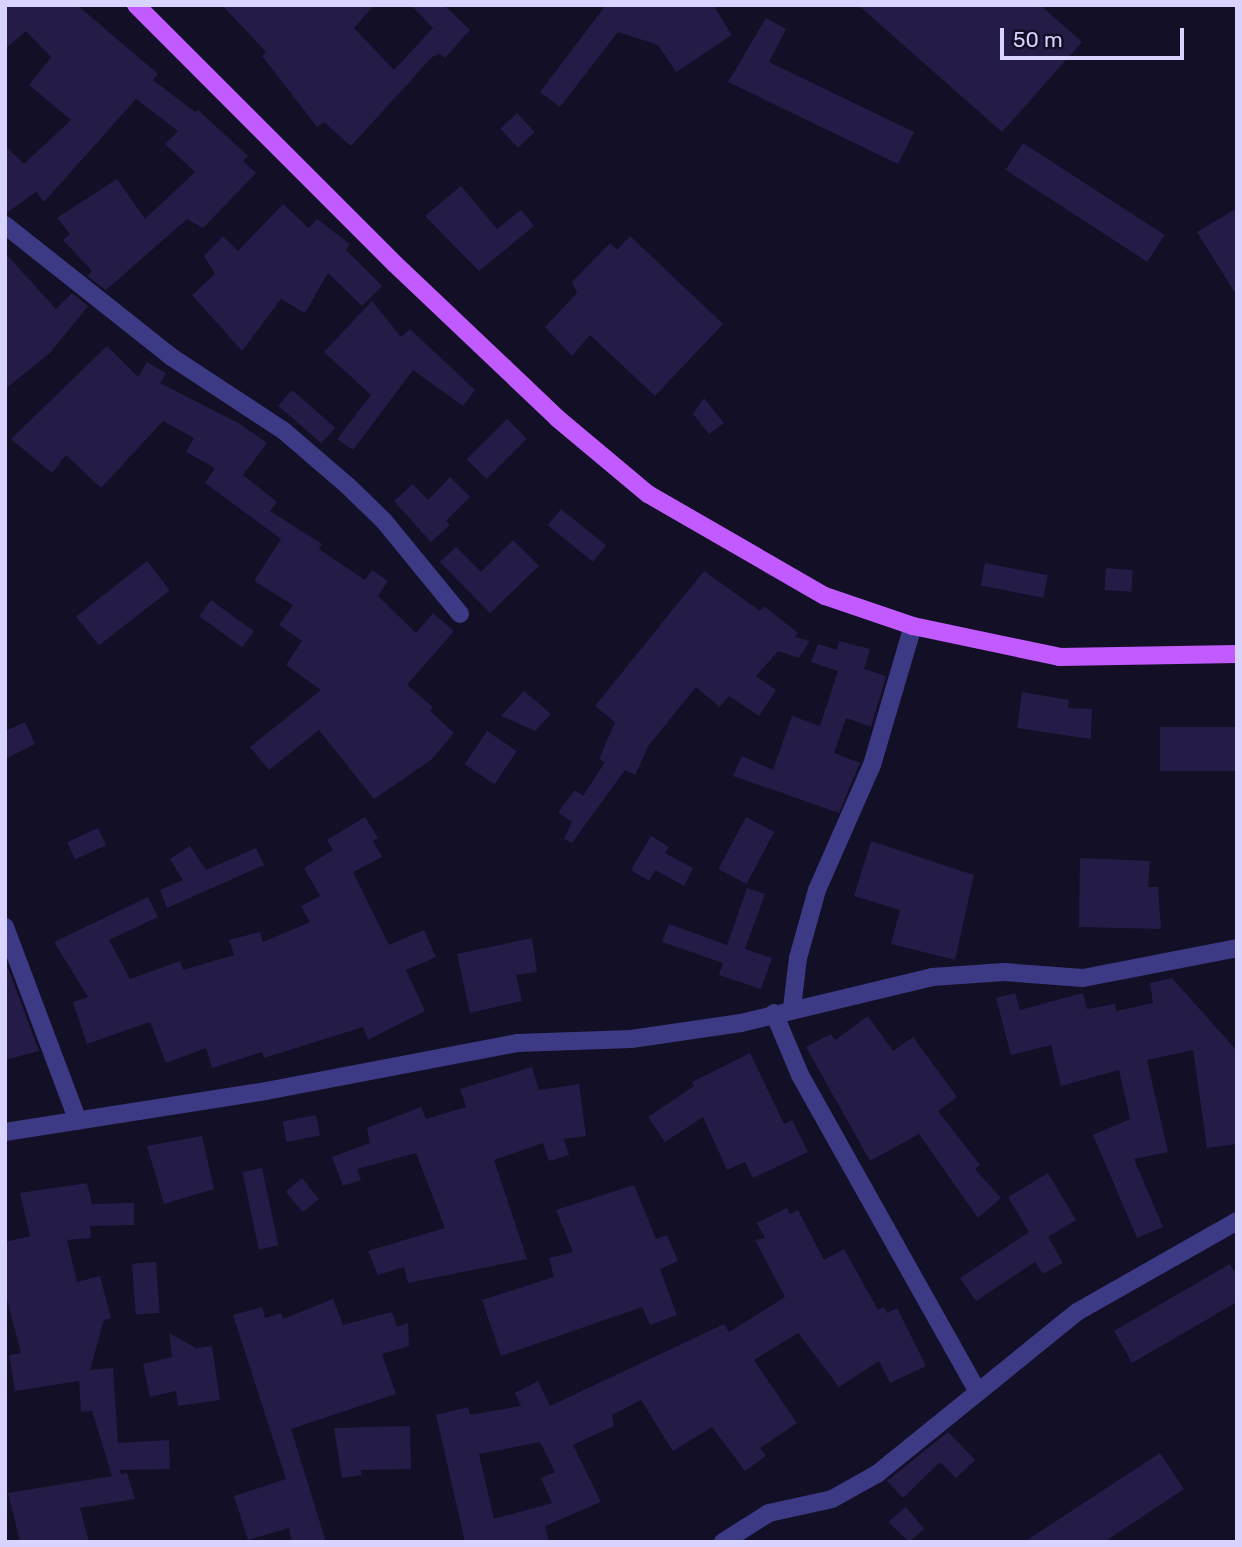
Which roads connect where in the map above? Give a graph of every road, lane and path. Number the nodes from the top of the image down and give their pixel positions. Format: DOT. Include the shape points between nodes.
graph roads {
  1 [pos="136,5"];
  2 [pos="5,225"];
  3 [pos="460,614"];
  4 [pos="914,626"];
  5 [pos="1237,654"];
  6 [pos="5,927"];
  7 [pos="1237,948"];
  8 [pos="792,1008"];
  9 [pos="774,1013"];
  10 [pos="78,1121"];
  11 [pos="5,1132"];
  12 [pos="1237,1221"];
  13 [pos="977,1391"];
  14 [pos="723,1542"];
  1 -- 4 [label="main road" via="557,418 648,494 825,596"];
  2 -- 3 [label="street" via="170,356 252,408 330,470 384,521"];
  4 -- 5 [label="main road" via="1060,657"];
  4 -- 8 [label="street" via="872,765 817,890 798,958"];
  6 -- 10 [label="street"];
  7 -- 8 [label="street" via="1083,978 1004,972 932,977"];
  8 -- 9 [label="street"];
  9 -- 10 [label="street" via="740,1023 631,1039 517,1043"];
  9 -- 13 [label="street" via="800,1075"];
  10 -- 11 [label="street"];
  12 -- 13 [label="street" via="1077,1312"];
  13 -- 14 [label="street" via="877,1474 832,1499 769,1513"];
}
